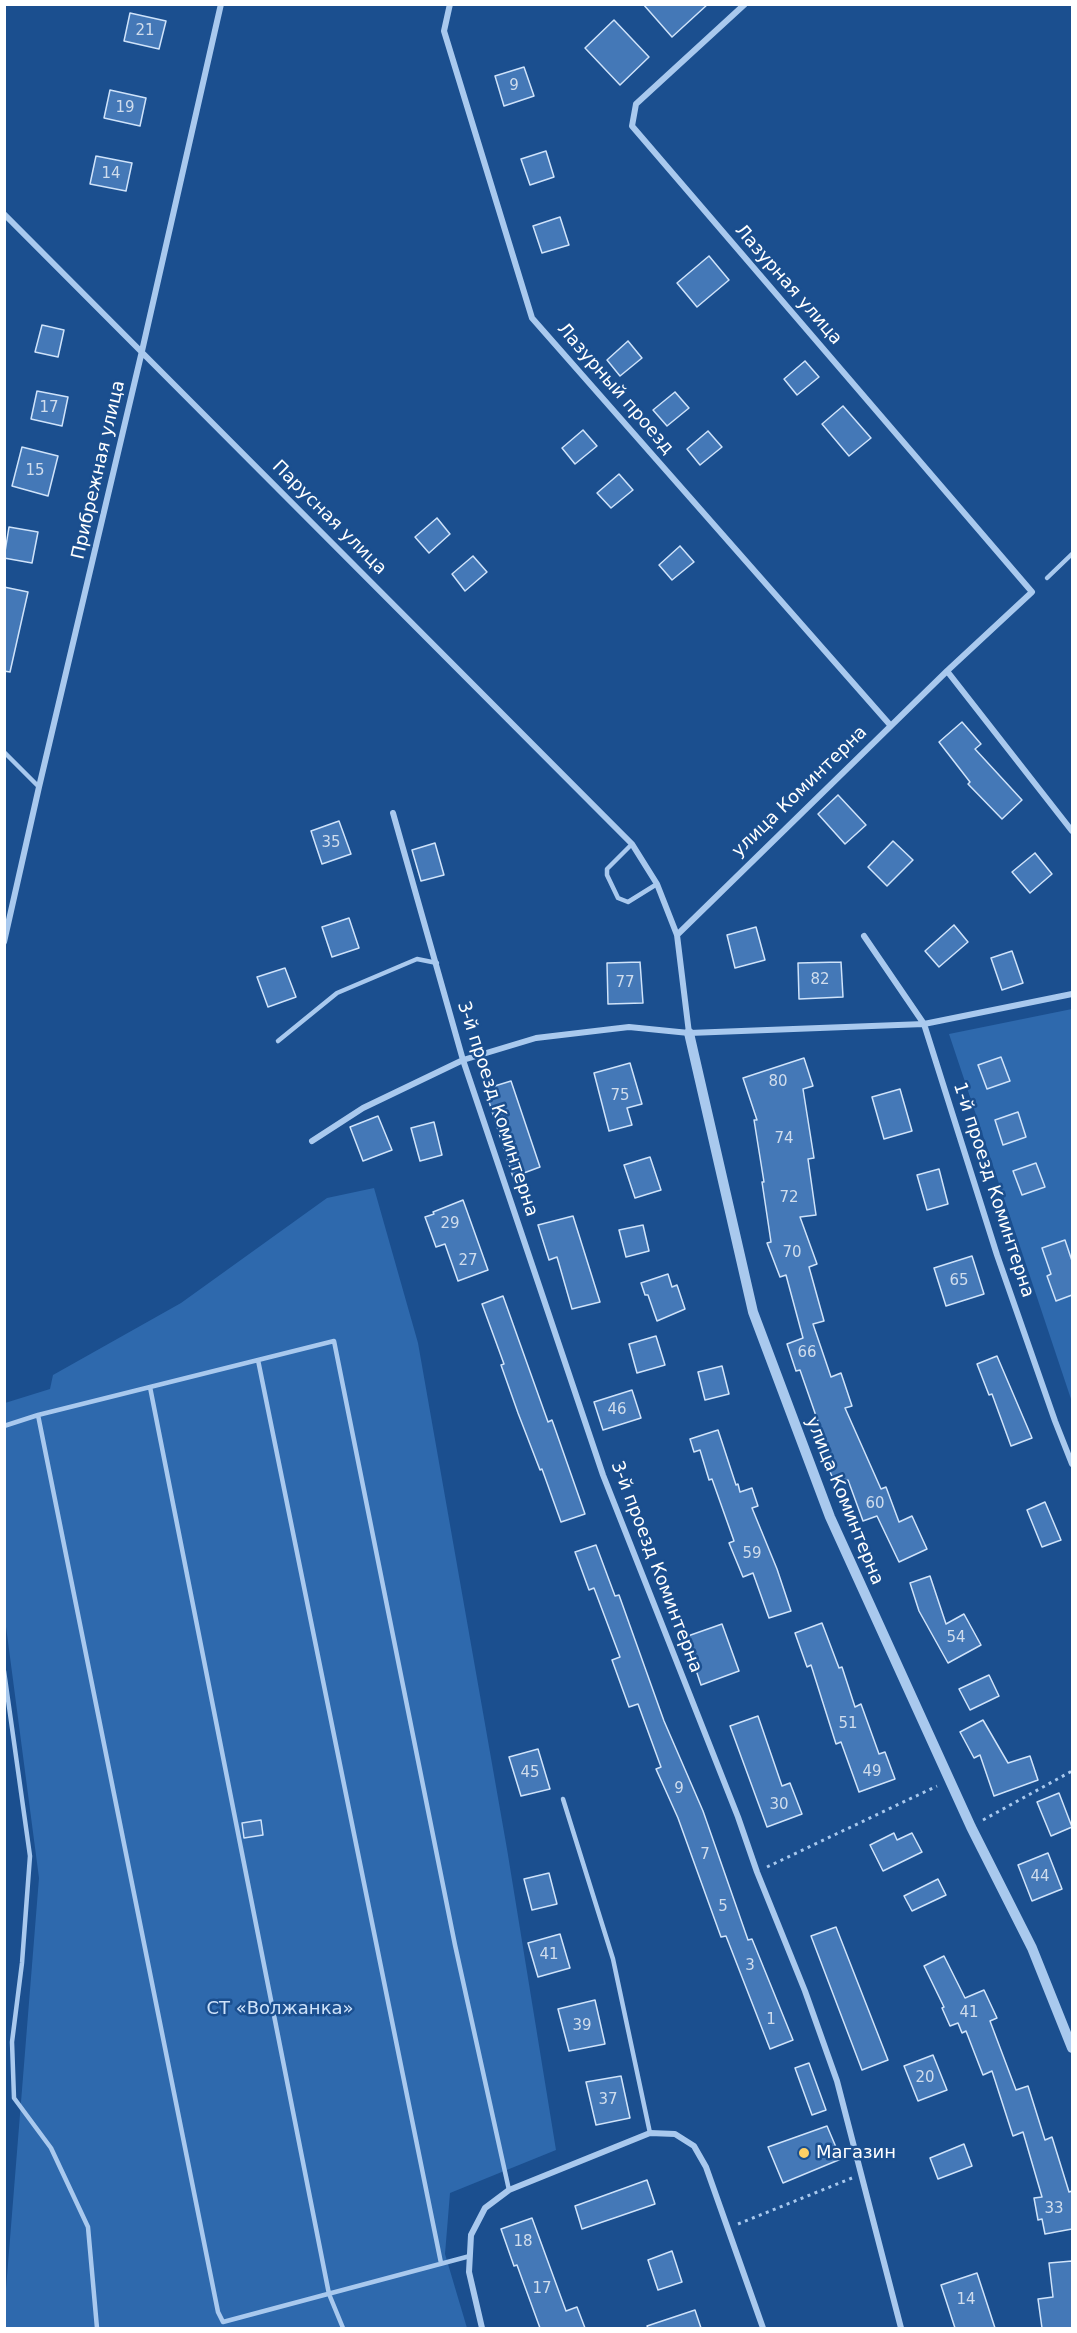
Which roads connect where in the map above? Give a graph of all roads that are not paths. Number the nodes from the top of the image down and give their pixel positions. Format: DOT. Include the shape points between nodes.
graph roads {
  1 [pos="221,4"];
  2 [pos="450,4"];
  3 [pos="745,4"];
  4 [pos="4,214"];
  5 [pos="142,351"];
  6 [pos="1072,554"];
  7 [pos="1047,578"];
  8 [pos="1032,592"];
  9 [pos="947,671"];
  10 [pos="891,726"];
  11 [pos="4,752"];
  12 [pos="39,787"];
  13 [pos="393,813"];
  14 [pos="1072,831"];
  15 [pos="632,844"];
  16 [pos="657,884"];
  17 [pos="676,935"];
  18 [pos="864,936"];
  19 [pos="4,942"];
  20 [pos="437,963"];
  21 [pos="1072,994"];
  22 [pos="924,1024"];
  23 [pos="689,1033"];
  24 [pos="278,1041"];
  25 [pos="463,1060"];
  26 [pos="312,1142"];
  27 [pos="258,1360"];
  28 [pos="150,1387"];
  29 [pos="38,1415"];
  30 [pos="4,1426"];
  31 [pos="1072,1464"];
  32 [pos="4,1671"];
  33 [pos="563,1799"];
  34 [pos="1072,2048"];
  35 [pos="650,2133"];
  36 [pos="509,2190"];
  37 [pos="470,2256"];
  38 [pos="441,2264"];
  39 [pos="329,2294"];
  40 [pos="224,2325"];
  41 [pos="97,2328"];
  42 [pos="343,2328"];
  43 [pos="482,2328"];
  44 [pos="763,2328"];
  45 [pos="901,2328"];
  1 -- 5 [label="street, Прибрежная улица"];
  2 -- 10 [label="street, Лазурный проезд" via="444,31 532,318"];
  3 -- 8 [label="street, Лазурная улица" via="636,104 632,126"];
  4 -- 5 [label="street, Парусная улица"];
  5 -- 12 [label="street, Прибрежная улица"];
  5 -- 15 [label="street, Парусная улица"];
  6 -- 7 [label="lane"];
  8 -- 9 [label="street, улица Коминтерна"];
  9 -- 10 [label="street, улица Коминтерна"];
  9 -- 14 [label="street"];
  10 -- 17 [label="street, улица Коминтерна"];
  11 -- 12 [label="lane"];
  12 -- 19 [label="street, Прибрежная улица"];
  13 -- 20 [label="street, 3-й проезд Коминтерна"];
  15 -- 16 [label="street, улица Коминтерна"];
  15 -- 16 [label="lane" via="607,869 618,898 627,902"];
  16 -- 17 [label="street, улица Коминтерна"];
  17 -- 23 [label="street, улица Коминтерна"];
  18 -- 22 [label="street, 1-й проезд Коминтерна"];
  20 -- 24 [label="lane" via="417,959 337,993"];
  20 -- 25 [label="street, 3-й проезд Коминтерна"];
  21 -- 22 [label="street"];
  22 -- 23 [label="street"];
  22 -- 31 [label="street, 1-й проезд Коминтерна" via="997,1255"];
  23 -- 25 [label="street" via="629,1027 536,1038"];
  23 -- 34 [label="street, улица Коминтерна" via="753,1312 830,1517 971,1827 1032,1948"];
  25 -- 26 [label="street" via="363,1108"];
  25 -- 45 [label="street, 3-й проезд Коминтерна" via="603,1475 833,2070"];
  27 -- 28 [label="lane"];
  27 -- 36 [label="lane" via="334,1341 455,1945"];
  27 -- 38 [label="lane"];
  28 -- 29 [label="lane"];
  28 -- 39 [label="lane"];
  29 -- 30 [label="lane"];
  29 -- 40 [label="lane" via="213,2289"];
  32 -- 41 [label="lane" via="30,1856 12,2042 14,2098 51,2148 88,2227"];
  33 -- 35 [label="lane" via="613,1959"];
  35 -- 36 [label="street"];
  35 -- 44 [label="street" via="675,2134 694,2146 706,2167"];
  36 -- 37 [label="street" via="485,2208 471,2235"];
  37 -- 38 [label="lane"];
  37 -- 43 [label="street" via="469,2272"];
  38 -- 39 [label="lane"];
  39 -- 40 [label="lane"];
  39 -- 42 [label="lane"];
}
